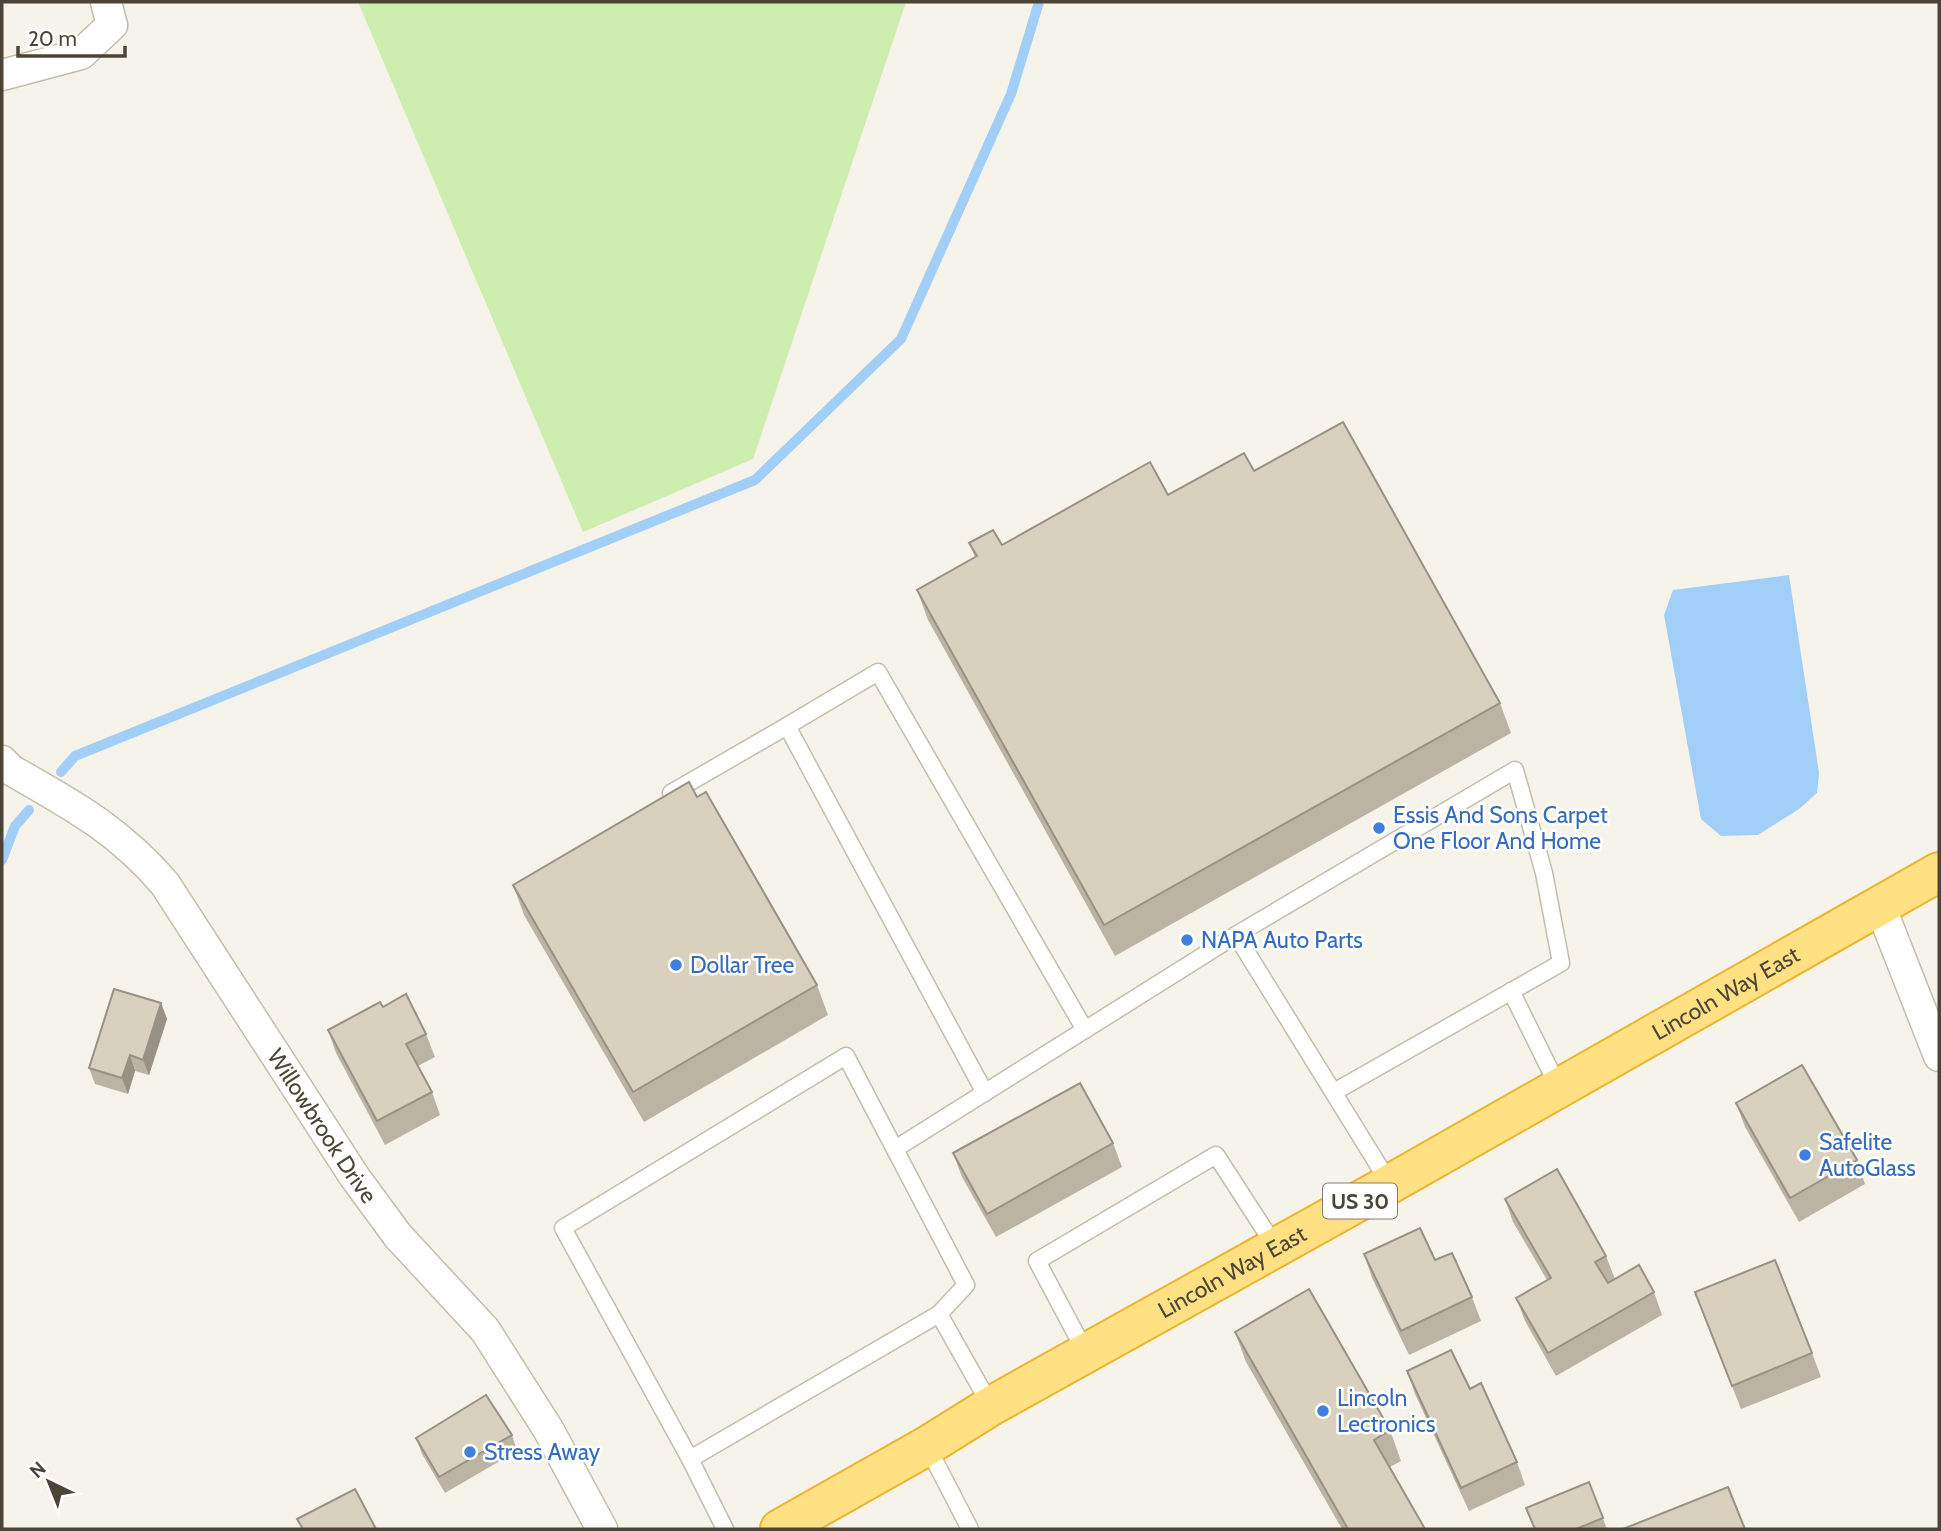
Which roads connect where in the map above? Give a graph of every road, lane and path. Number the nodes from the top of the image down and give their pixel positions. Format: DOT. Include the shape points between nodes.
graph roads {
  1 [pos="106,2"];
  2 [pos="2,75"];
  3 [pos="787,726"];
  4 [pos="2,761"];
  5 [pos="655,802"];
  6 [pos="1939,872"];
  7 [pos="1880,906"];
  8 [pos="1236,935"];
  9 [pos="1511,991"];
  10 [pos="1085,1030"];
  11 [pos="1939,1056"];
  12 [pos="1559,1088"];
  13 [pos="1334,1092"];
  14 [pos="985,1093"];
  15 [pos="895,1149"];
  16 [pos="1390,1184"];
  17 [pos="1275,1246"];
  18 [pos="939,1314"];
  19 [pos="1086,1353"];
  20 [pos="991,1406"];
  21 [pos="927,1446"];
  22 [pos="690,1459"];
  23 [pos="789,1527"];
  24 [pos="602,1529"];
  25 [pos="725,1529"];
  26 [pos="970,1529"];
  1 -- 2 [label="street" via="112,25 81,54"];
  3 -- 5 [label="lane"];
  3 -- 10 [label="lane" via="878,672"];
  3 -- 14 [label="lane"];
  4 -- 24 [label="street, Willowbrook Drive" via="99,820 165,884 398,1237 485,1330 548,1429"];
  6 -- 7 [label="highway, Lincoln Way East / US 30"];
  7 -- 11 [label="street"];
  7 -- 12 [label="highway, Lincoln Way East / US 30"];
  8 -- 9 [label="lane" via="1515,770 1544,873 1561,963"];
  8 -- 10 [label="lane"];
  8 -- 13 [label="lane"];
  9 -- 12 [label="lane"];
  9 -- 13 [label="lane"];
  10 -- 14 [label="lane"];
  12 -- 16 [label="highway, Lincoln Way East / US 30"];
  13 -- 16 [label="lane"];
  14 -- 15 [label="lane"];
  15 -- 18 [label="lane" via="966,1285"];
  15 -- 22 [label="lane" via="846,1056 563,1228"];
  16 -- 17 [label="highway, Lincoln Way East / US 30"];
  17 -- 19 [label="highway, Lincoln Way East / US 30"];
  17 -- 19 [label="lane" via="1216,1155 1037,1261"];
  18 -- 20 [label="lane"];
  18 -- 22 [label="lane"];
  19 -- 20 [label="highway, Lincoln Way East / US 30"];
  20 -- 21 [label="highway, Lincoln Way East / US 30"];
  21 -- 23 [label="highway, Lincoln Way East / US 30"];
  21 -- 26 [label="lane"];
  22 -- 25 [label="lane"];
}
